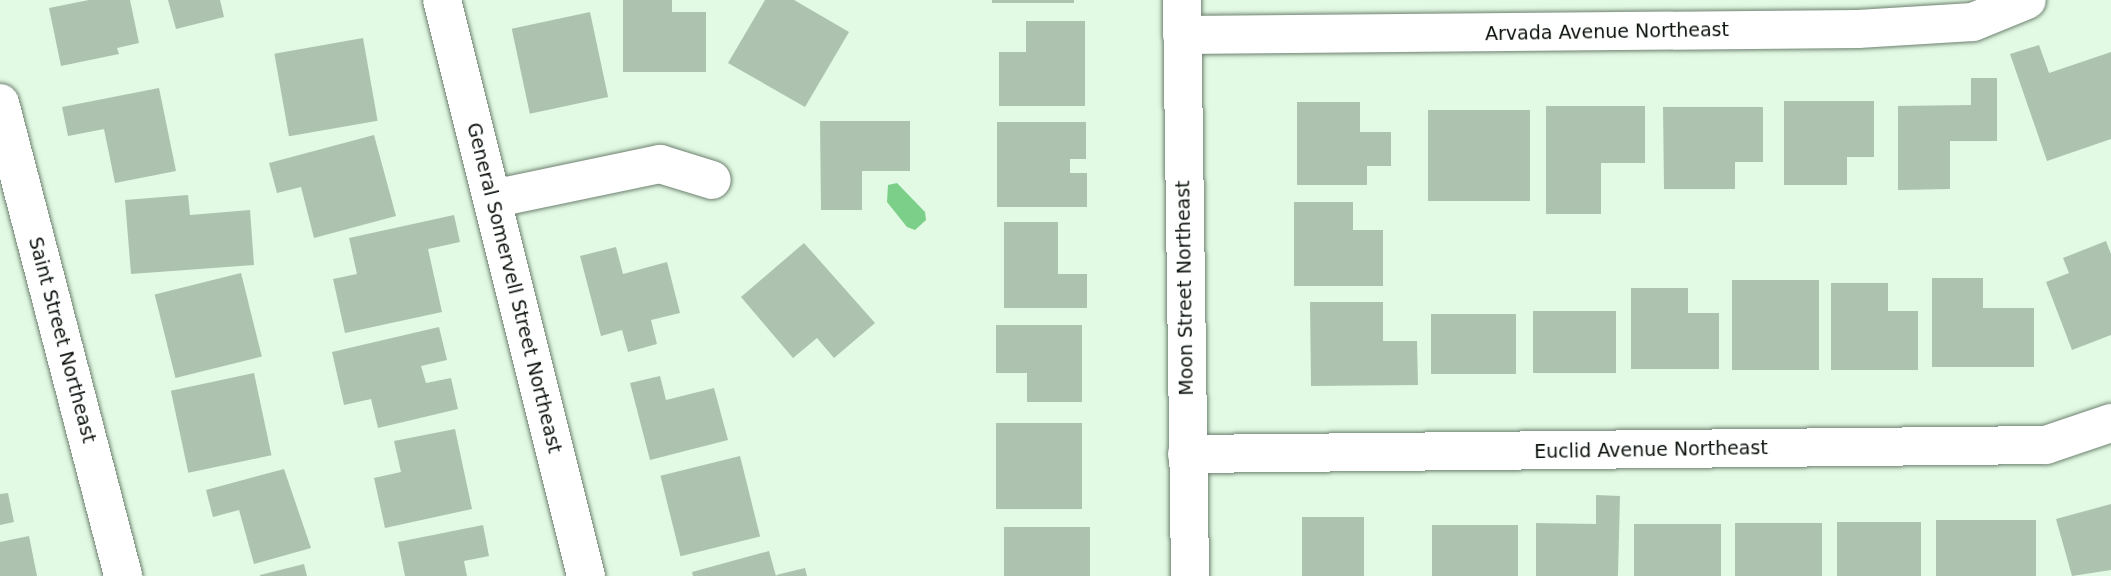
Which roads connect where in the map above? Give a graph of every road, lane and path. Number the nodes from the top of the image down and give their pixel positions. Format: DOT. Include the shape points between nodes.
graph roads {
  1 [pos="442,0"];
  2 [pos="2027,0"];
  3 [pos="1182,18"];
  4 [pos="0,103"];
  5 [pos="712,180"];
  6 [pos="492,199"];
  7 [pos="2111,423"];
  8 [pos="1187,454"];
  9 [pos="123,576"];
  10 [pos="586,576"];
  11 [pos="1190,576"];
  1 -- 6 [label="street, General Somervell Street Northeast"];
  2 -- 3 [label="street, Arvada Avenue Northeast" via="1973,22 1858,29"];
  3 -- 8 [label="street, Moon Street Northeast"];
  4 -- 9 [label="street, Saint Street Northeast"];
  5 -- 6 [label="street" via="660,164"];
  6 -- 10 [label="street, General Somervell Street Northeast"];
  7 -- 8 [label="street, Euclid Avenue Northeast" via="2046,445"];
  8 -- 11 [label="street, Moon Street Northeast"];
}
